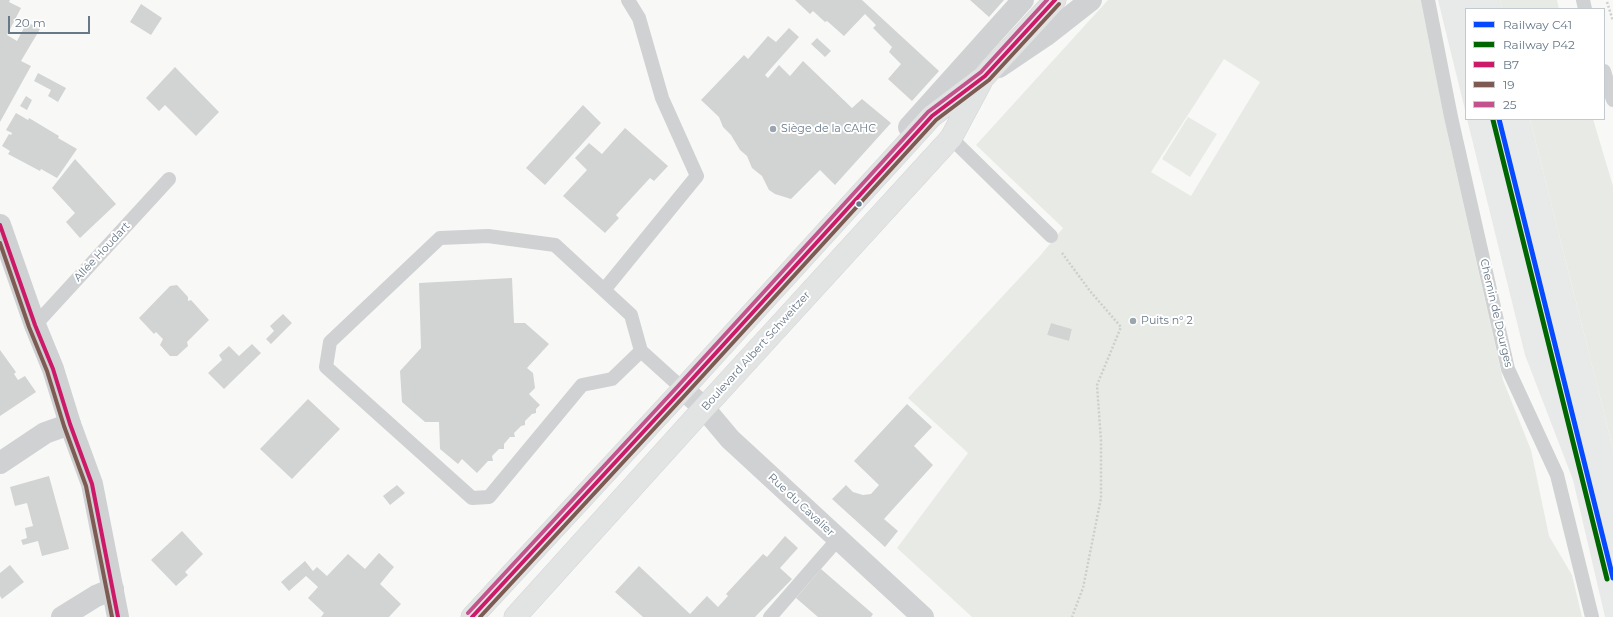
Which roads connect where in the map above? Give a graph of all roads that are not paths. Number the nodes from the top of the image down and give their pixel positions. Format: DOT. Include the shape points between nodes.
graph roads {
  1 [pos="628,0"];
  2 [pos="1023,0"];
  3 [pos="1055,0"];
  4 [pos="1091,0"];
  5 [pos="1428,0"];
  6 [pos="1605,74"];
  7 [pos="985,76"];
  8 [pos="1613,100"];
  9 [pos="951,138"];
  10 [pos="893,157"];
  11 [pos="170,179"];
  12 [pos="0,225"];
  13 [pos="1051,236"];
  14 [pos="604,290"];
  15 [pos="35,325"];
  16 [pos="641,351"];
  17 [pos="683,390"];
  18 [pos="704,408"];
  19 [pos="70,424"];
  20 [pos="0,463"];
  21 [pos="838,539"];
  22 [pos="113,589"];
  23 [pos="62,617"];
  24 [pos="118,617"];
  25 [pos="472,617"];
  26 [pos="515,617"];
  27 [pos="770,617"];
  28 [pos="923,617"];
  29 [pos="1592,617"];
  1 -- 14 [label="lane" via="639,18 662,98 697,176"];
  2 -- 10 [label="street, Boulevard Albert Schweitzer" via="894,142"];
  3 -- 7 [label="main road, Boulevard Albert Schweitzer"];
  4 -- 7 [label="street, Boulevard Albert Schweitzer" via="1045,36"];
  5 -- 29 [label="lane, Chemin de Dourges" via="1451,117 1508,369 1557,475"];
  6 -- 8 [label="lane"];
  7 -- 9 [label="main road, Boulevard Albert Schweitzer"];
  7 -- 10 [label="main road, Boulevard Albert Schweitzer" via="932,116"];
  9 -- 13 [label="lane"];
  9 -- 18 [label="main road, Boulevard Albert Schweitzer"];
  10 -- 17 [label="main road, Boulevard Albert Schweitzer"];
  11 -- 15 [label="lane, Allée Houdart"];
  12 -- 15 [label="street"];
  14 -- 16 [label="lane" via="631,315"];
  14 -- 16 [label="lane" via="555,245 488,236 440,238 330,342 326,367 472,498 489,497 582,385 612,379"];
  15 -- 19 [label="street" via="53,369"];
  16 -- 17 [label="lane"];
  17 -- 18 [label="street, Rue du Cavalier"];
  17 -- 25 [label="main road, Boulevard Albert Schweitzer"];
  18 -- 21 [label="street, Rue du Cavalier" via="730,439"];
  18 -- 26 [label="main road, Boulevard Albert Schweitzer"];
  19 -- 20 [label="street" via="45,433"];
  19 -- 22 [label="street" via="92,484"];
  21 -- 27 [label="lane"];
  21 -- 28 [label="street, Rue du Cavalier"];
  22 -- 23 [label="street" via="96,596"];
  22 -- 24 [label="street"];
}
